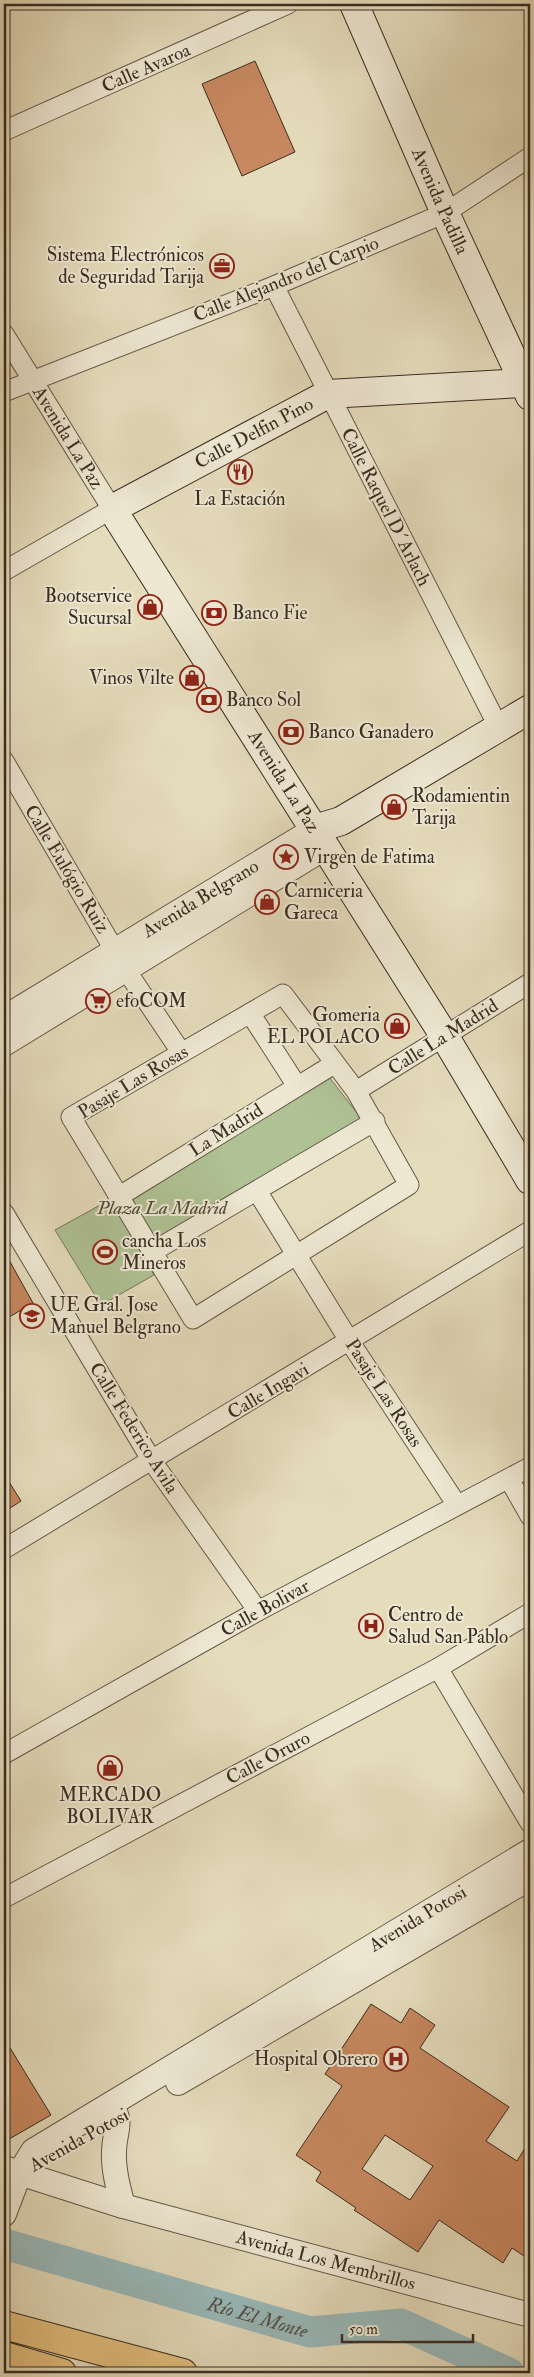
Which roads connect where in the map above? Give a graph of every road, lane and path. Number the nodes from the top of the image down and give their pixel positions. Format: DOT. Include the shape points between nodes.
graph roads {
  1 [pos="288,4"];
  2 [pos="354,4"];
  3 [pos="4,131"];
  4 [pos="530,158"];
  5 [pos="445,213"];
  6 [pos="274,286"];
  7 [pos="4,334"];
  8 [pos="32,380"];
  9 [pos="528,387"];
  10 [pos="4,392"];
  11 [pos="328,394"];
  12 [pos="112,509"];
  13 [pos="4,571"];
  14 [pos="530,709"];
  15 [pos="499,728"];
  16 [pos="4,761"];
  17 [pos="320,838"];
  18 [pos="121,960"];
  19 [pos="530,983"];
  20 [pos="250,1013"];
  21 [pos="4,1018"];
  22 [pos="445,1037"];
  23 [pos="4,1044"];
  24 [pos="181,1052"];
  25 [pos="334,1064"];
  26 [pos="297,1086"];
  27 [pos="356,1091"];
  28 [pos="374,1121"];
  29 [pos="530,1180"];
  30 [pos="258,1191"];
  31 [pos="118,1197"];
  32 [pos="4,1213"];
  33 [pos="530,1231"];
  34 [pos="152,1252"];
  35 [pos="296,1255"];
  36 [pos="350,1342"];
  37 [pos="152,1461"];
  38 [pos="530,1467"];
  39 [pos="509,1479"];
  40 [pos="457,1505"];
  41 [pos="530,1516"];
  42 [pos="4,1550"];
  43 [pos="258,1611"];
  44 [pos="530,1613"];
  45 [pos="438,1668"];
  46 [pos="4,1754"];
  47 [pos="530,1823"];
  48 [pos="530,1851"];
  49 [pos="530,1878"];
  50 [pos="4,1898"];
  51 [pos="115,2111"];
  52 [pos="10,2187"];
  53 [pos="123,2206"];
  54 [pos="530,2315"];
  55 [pos="4,2325"];
  56 [pos="4,2356"];
  57 [pos="62,2373"];
  58 [pos="183,2373"];
  1 -- 3 [label="street, Calle Avaroa"];
  2 -- 5 [label="main road, Avenida Padilla"];
  4 -- 5 [label="street, Calle Alejandro del Carpio"];
  5 -- 6 [label="street, Calle Alejandro del Carpio"];
  5 -- 9 [label="main road, Avenida Padilla"];
  6 -- 8 [label="street, Calle Alejandro del Carpio"];
  6 -- 11 [label="street, Calle Raquel D´Arlach"];
  7 -- 8 [label="street, Avenida La Paz"];
  8 -- 10 [label="street, Calle Alejandro del Carpio"];
  8 -- 12 [label="street, Avenida La Paz"];
  9 -- 11 [label="main road, Calle Delfin Pino"];
  11 -- 12 [label="main road, Calle Delfin Pino"];
  11 -- 15 [label="street, Calle Raquel D´Arlach"];
  12 -- 13 [label="street, Calle Delfin Pino"];
  12 -- 17 [label="main road, Avenida La Paz"];
  14 -- 15 [label="main road, Avenida Belgrano"];
  15 -- 17 [label="main road, Avenida Belgrano" via="340,821"];
  16 -- 18 [label="street, Calle Eulógio Ruiz"];
  17 -- 18 [label="street, Avenida Belgrano"];
  17 -- 22 [label="main road, Avenida La Paz"];
  18 -- 21 [label="street, Avenida Belgrano"];
  18 -- 23 [label="street, Avenida Belgrano"];
  18 -- 24 [label="street, Calle Eulógio Ruiz"];
  19 -- 22 [label="street, Calle La Madrid"];
  20 -- 24 [label="street, Pasaje Las Rosas"];
  20 -- 25 [label="street, Pasaje Las Rosas" via="283,994"];
  20 -- 26 [label="street"];
  22 -- 27 [label="street, Calle La Madrid"];
  22 -- 29 [label="main road, Avenida La Paz"];
  24 -- 31 [label="street, Pasaje Las Rosas" via="71,1118"];
  25 -- 26 [label="street, La Madrid"];
  25 -- 27 [label="street, Pasaje Las Rosas"];
  26 -- 31 [label="street, La Madrid"];
  27 -- 28 [label="street, Pasaje Las Rosas"];
  28 -- 30 [label="street"];
  28 -- 35 [label="street, Pasaje Las Rosas" via="409,1185"];
  30 -- 34 [label="street"];
  30 -- 35 [label="street"];
  31 -- 34 [label="street, Pasaje Las Rosas"];
  32 -- 37 [label="street, Calle Federico Avila"];
  33 -- 36 [label="street, Calle Ingavi"];
  34 -- 35 [label="street, Pasaje Las Rosas" via="194,1319"];
  35 -- 36 [label="street, Pasaje Las Rosas"];
  36 -- 37 [label="street, Calle Ingavi"];
  36 -- 40 [label="street, Pasaje Las Rosas"];
  37 -- 42 [label="street, Calle Ingavi"];
  37 -- 43 [label="street, Calle Federico Avila"];
  38 -- 39 [label="street, Calle Bolivar"];
  39 -- 40 [label="street, Calle Bolivar"];
  39 -- 41 [label="street"];
  40 -- 43 [label="street, Calle Bolivar"];
  43 -- 46 [label="street, Calle Bolivar"];
  44 -- 45 [label="street, Calle Oruro"];
  45 -- 47 [label="street"];
  45 -- 50 [label="street, Calle Oruro"];
  48 -- 51 [label="street, Avenida Potosi"];
  49 -- 51 [label="street, Avenida Potosi"];
  51 -- 52 [label="street, Avenida Potosi"];
  51 -- 53 [label="street" via="115,2178"];
  52 -- 53 [label="street, Avenida Los Membrillos"];
  53 -- 54 [label="street, Avenida Los Membrillos"];
  55 -- 58 [label="main road"];
  56 -- 57 [label="main road"];
}
